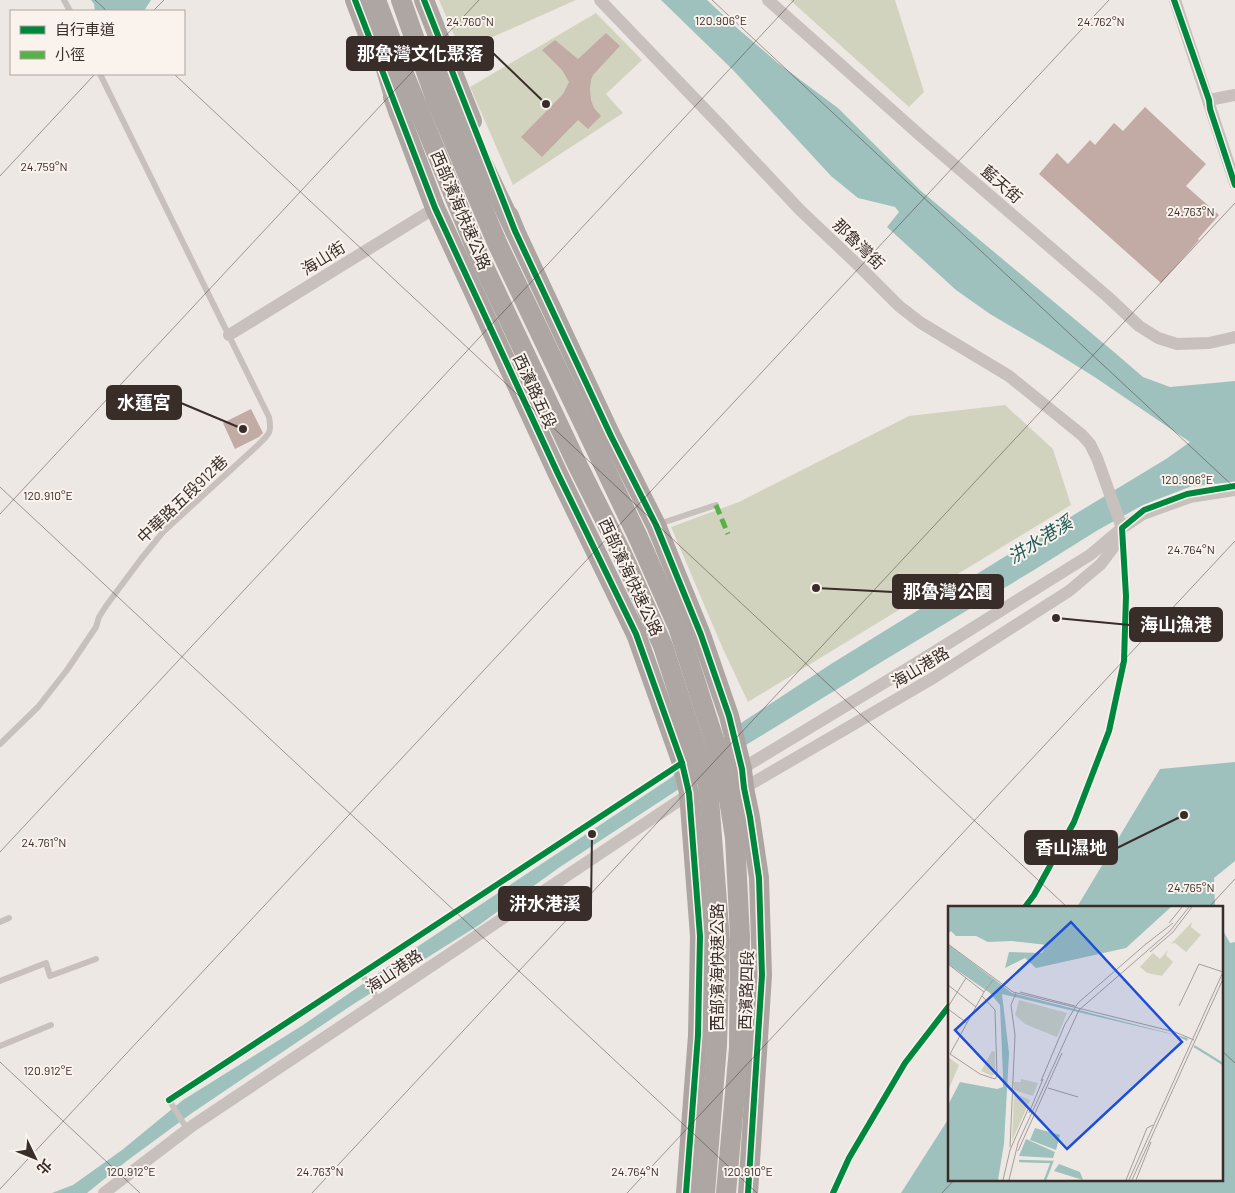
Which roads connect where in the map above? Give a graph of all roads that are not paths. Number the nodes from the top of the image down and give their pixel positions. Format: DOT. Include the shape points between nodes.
graph roads {
  1 [pos="355,0"];
  2 [pos="365,0"];
  3 [pos="376,0"];
  4 [pos="403,0"];
  5 [pos="424,0"];
  6 [pos="600,0"];
  7 [pos="768,0"];
  8 [pos="1175,0"];
  9 [pos="100,75"];
  10 [pos="1235,95"];
  11 [pos="1209,100"];
  12 [pos="399,114"];
  13 [pos="1235,183"];
  14 [pos="434,208"];
  15 [pos="515,231"];
  16 [pos="229,335"];
  17 [pos="1235,337"];
  18 [pos="1235,490"];
  19 [pos="716,505"];
  20 [pos="656,525"];
  21 [pos="1122,528"];
  22 [pos="915,664"];
  23 [pos="924,684"];
  24 [pos="0,744"];
  25 [pos="734,781"];
  26 [pos="699,789"];
  27 [pos="9,918"];
  28 [pos="0,922"];
  29 [pos="96,959"];
  30 [pos="361,973"];
  31 [pos="0,981"];
  32 [pos="379,1001"];
  33 [pos="51,1025"];
  34 [pos="0,1046"];
  35 [pos="169,1100"];
  36 [pos="187,1129"];
  37 [pos="104,1193"];
  38 [pos="686,1193"];
  39 [pos="705,1193"];
  40 [pos="726,1193"];
  41 [pos="748,1193"];
  1 -- 12 [label="main road, 西濱路五段"];
  2 -- 12 [label="highway"];
  3 -- 26 [label="highway, 西部濱海快速公路" via="478,254 663,646"];
  4 -- 15 [label="highway"];
  4 -- 25 [label="highway, 西部濱海快速公路" via="436,100 498,245 678,627"];
  5 -- 15 [label="main road"];
  6 -- 21 [label="street, 那魯灣街" via="800,210 899,306 1008,376 1082,435 1097,458"];
  7 -- 17 [label="street, 藍天街" via="1139,326 1176,344 1209,343"];
  8 -- 11 [label="street"];
  9 -- 16 [label="lane"];
  10 -- 11 [label="street"];
  11 -- 13 [label="street"];
  12 -- 14 [label="main road, 西濱路五段"];
  14 -- 16 [label="street, 海山街"];
  14 -- 26 [label="main road, 西濱路五段" via="636,634 682,763"];
  15 -- 20 [label="main road"];
  16 -- 24 [label="lane, 中華路五段912巷" via="269,417 270,431 154,542 106,606 67,670 38,707"];
  18 -- 21 [label="street, 海山港路" via="1190,497 1166,505 1143,514"];
  19 -- 20 [label="lane"];
  20 -- 25 [label="main road" via="701,635 728,716"];
  21 -- 22 [label="street, 海山港路" via="1090,555"];
  21 -- 23 [label="street, 海山港路" via="1101,564 1069,591"];
  22 -- 23 [label="street"];
  22 -- 25 [label="street, 海山港路"];
  23 -- 25 [label="street, 海山港路"];
  25 -- 26 [label="street"];
  25 -- 40 [label="highway, 西部濱海快速公路" via="740,936 738,1048"];
  25 -- 41 [label="main road, 西濱路四段" via="750,816 759,878 762,975"];
  26 -- 32 [label="street, 海山港路"];
  26 -- 38 [label="main road" via="698,1035"];
  26 -- 39 [label="highway, 西部濱海快速公路" via="720,941 717,1046"];
  27 -- 28 [label="lane"];
  29 -- 31 [label="lane" via="50,976 46,963"];
  30 -- 32 [label="lane"];
  32 -- 36 [label="street, 海山港路"];
  33 -- 34 [label="lane"];
  35 -- 36 [label="lane"];
  36 -- 37 [label="street, 海山港路"];
}
